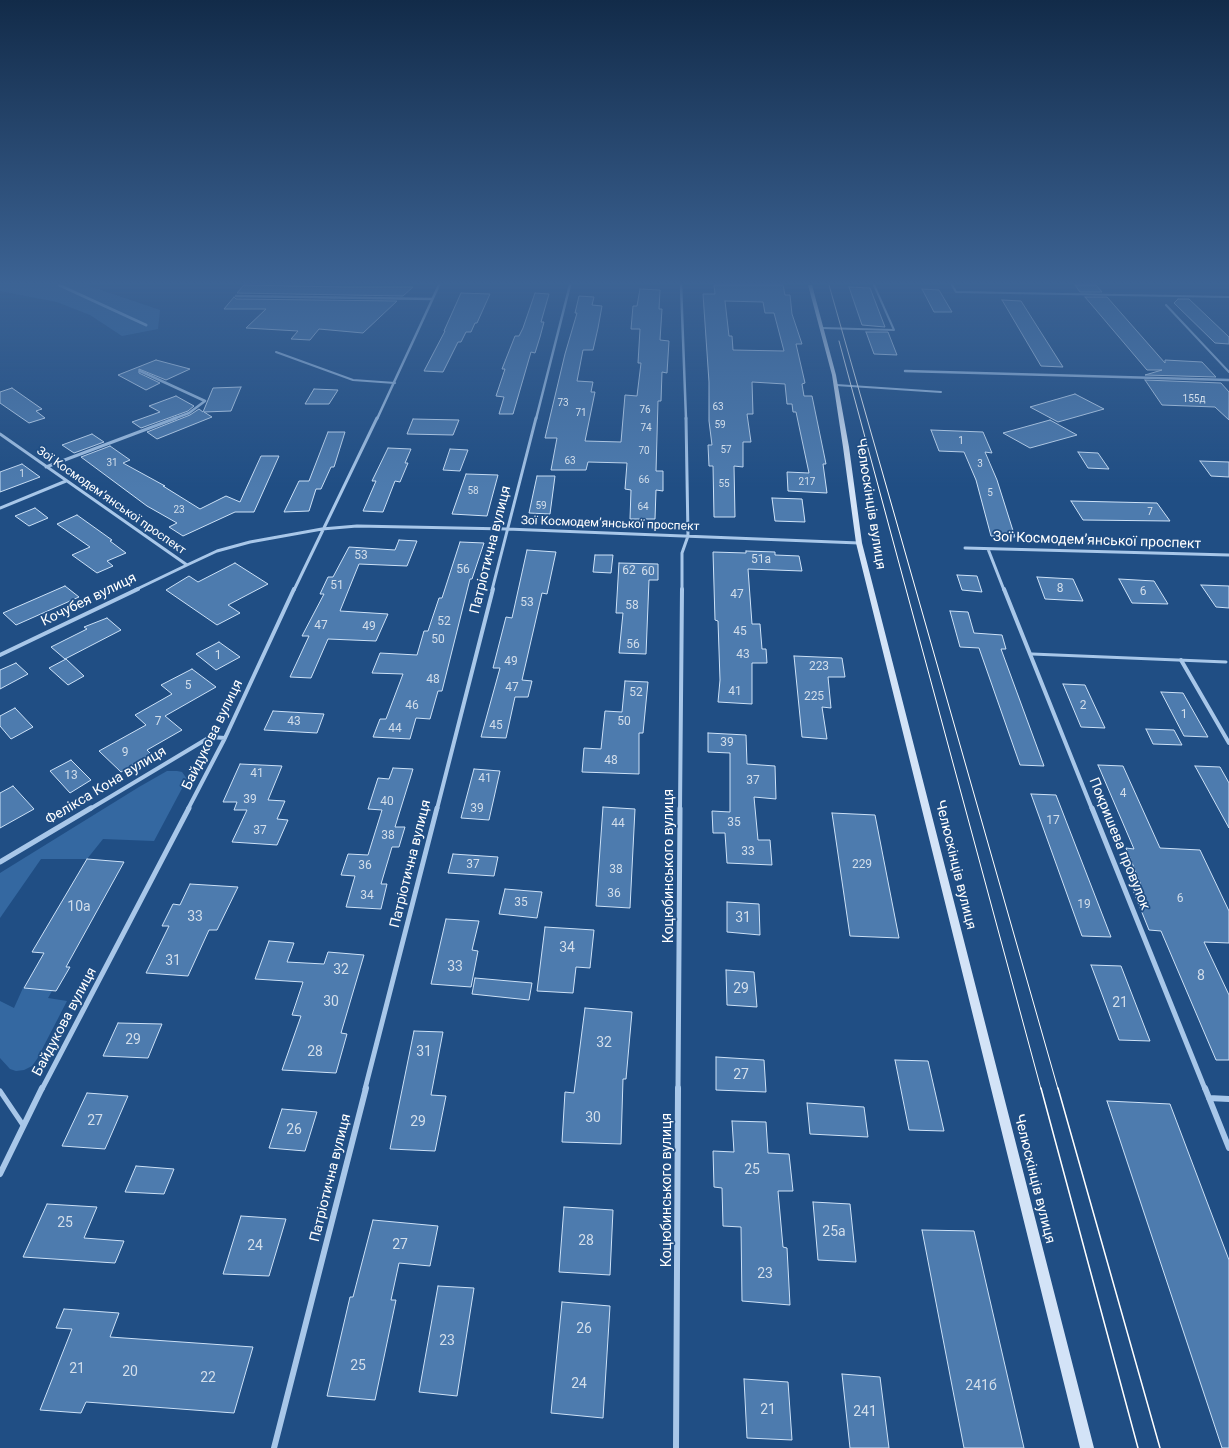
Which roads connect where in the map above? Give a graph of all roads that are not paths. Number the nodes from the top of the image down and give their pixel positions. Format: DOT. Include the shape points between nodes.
graph roads {
  1 [pos="278,353"];
  2 [pos="408,353"];
  3 [pos="553,353"];
  4 [pos="684,353"];
  5 [pos="828,353"];
  6 [pos="1211,353"];
  7 [pos="140,371"];
  8 [pos="905,371"];
  9 [pos="1229,372"];
  10 [pos="1229,380"];
  11 [pos="394,383"];
  12 [pos="836,385"];
  13 [pos="941,392"];
  14 [pos="0,434"];
  15 [pos="46,467"];
  16 [pos="66,481"];
  17 [pos="0,508"];
  18 [pos="322,528"];
  19 [pos="507,529"];
  20 [pos="688,536"];
  21 [pos="859,543"];
  22 [pos="965,548"];
  23 [pos="988,549"];
  24 [pos="1229,556"];
  25 [pos="187,565"];
  26 [pos="1032,654"];
  27 [pos="0,655"];
  28 [pos="1181,660"];
  29 [pos="1226,662"];
  30 [pos="225,738"];
  31 [pos="1229,743"];
  32 [pos="0,862"];
  33 [pos="0,1091"];
  34 [pos="1209,1098"];
  35 [pos="1229,1099"];
  36 [pos="23,1125"];
  37 [pos="1229,1148"];
  38 [pos="0,1174"];
  39 [pos="274,1448"];
  40 [pos="676,1448"];
  41 [pos="1087,1448"];
  1 -- 11 [label="lane" via="353,380"];
  2 -- 11 [label="street, Байдукова вулиця"];
  3 -- 19 [label="street, Патріотична вулиця"];
  4 -- 20 [label="street, Коцюбинського вулиця"];
  5 -- 12 [label="main road, Челюскінців вулиця"];
  6 -- 9 [label="lane"];
  7 -- 15 [label="street" via="205,401 189,413"];
  8 -- 10 [label="street"];
  11 -- 18 [label="street, Байдукова вулиця"];
  12 -- 13 [label="lane"];
  12 -- 21 [label="main road, Челюскінців вулиця"];
  14 -- 15 [label="street, Зої Космодем’янської проспект"];
  15 -- 16 [label="street, Зої Космодем’янської проспект"];
  16 -- 17 [label="street"];
  16 -- 25 [label="street, Зої Космодем’янської проспект"];
  18 -- 19 [label="street, Зої Космодем’янської проспект" via="357,526"];
  18 -- 25 [label="street, Зої Космодем’янської проспект" via="217,551"];
  18 -- 30 [label="street, Байдукова вулиця"];
  19 -- 20 [label="street, Зої Космодем’янської проспект"];
  19 -- 39 [label="street, Патріотична вулиця"];
  20 -- 21 [label="street, Зої Космодем’янської проспект"];
  20 -- 40 [label="street, Коцюбинського вулиця" via="682,553"];
  21 -- 41 [label="main road, Челюскінців вулиця"];
  22 -- 23 [label="street, Зої Космодем’янської проспект"];
  23 -- 24 [label="street, Зої Космодем’янської проспект"];
  23 -- 26 [label="street, Покришева провулок"];
  25 -- 27 [label="street, Кочубея вулиця"];
  26 -- 28 [label="lane"];
  26 -- 34 [label="street, Покришева провулок"];
  28 -- 29 [label="lane"];
  28 -- 31 [label="street"];
  30 -- 32 [label="street, Фелікса Кона вулиця" via="210,737"];
  30 -- 36 [label="street, Байдукова вулиця"];
  33 -- 36 [label="lane"];
  34 -- 35 [label="street"];
  34 -- 37 [label="street, Покришева провулок"];
  36 -- 38 [label="street, Байдукова вулиця"];
}
